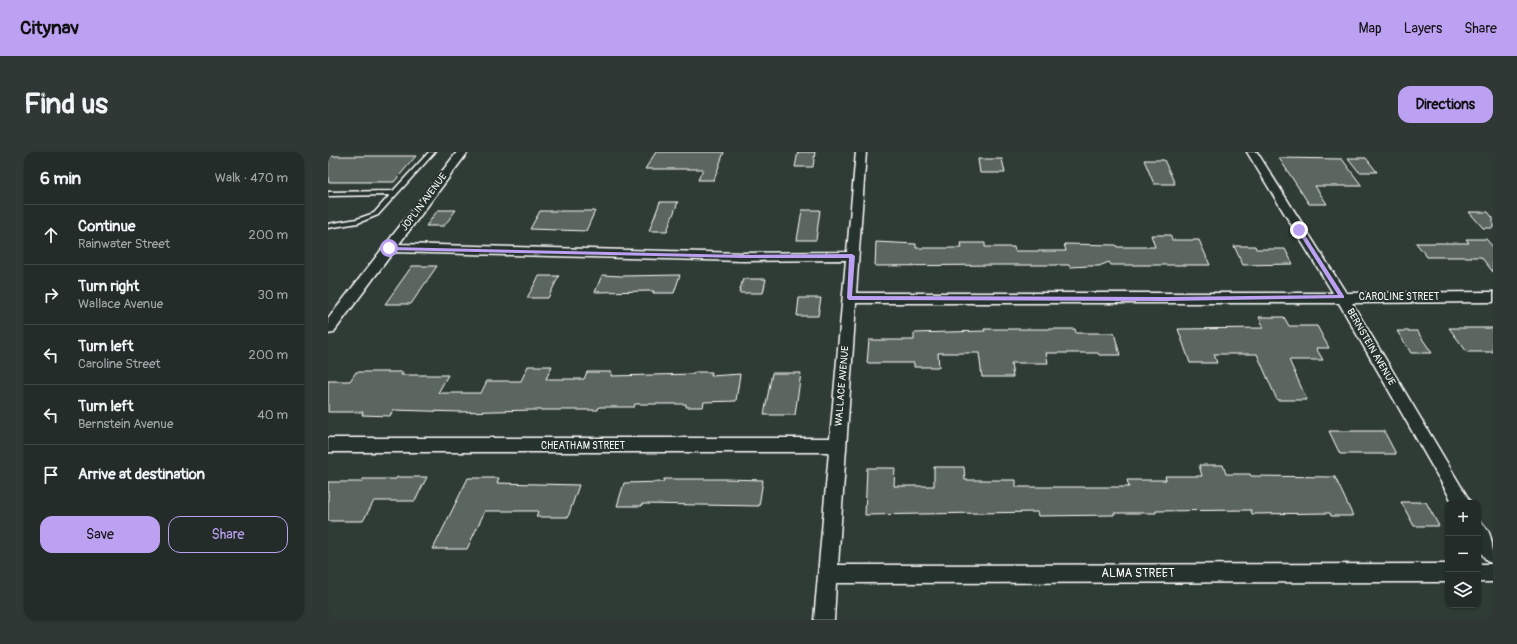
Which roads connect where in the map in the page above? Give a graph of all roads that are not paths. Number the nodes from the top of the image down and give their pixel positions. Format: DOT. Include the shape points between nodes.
graph roads {
  1 [pos="432,152"];
  2 [pos="463,152"];
  3 [pos="861,152"];
  4 [pos="1252,152"];
  5 [pos="395,193"];
  6 [pos="328,194"];
  7 [pos="328,226"];
  8 [pos="389,248"];
  9 [pos="852,256"];
  10 [pos="1342,297"];
  11 [pos="1493,297"];
  12 [pos="849,298"];
  13 [pos="328,329"];
  14 [pos="328,445"];
  15 [pos="838,445"];
  16 [pos="1460,500"];
  17 [pos="1481,534"];
  18 [pos="1493,555"];
  19 [pos="1445,573"];
  20 [pos="1481,573"];
  21 [pos="1493,573"];
  22 [pos="828,574"];
  23 [pos="824,620"];
  1 -- 5 [label="lane"];
  2 -- 8 [label="street, JOPLIN AVENUE"];
  3 -- 9 [label="street, WALLACE AVENUE"];
  4 -- 10 [label="street, BERNSTEIN AVENUE"];
  5 -- 6 [label="lane"];
  5 -- 7 [label="lane" via="376,214 358,221"];
  8 -- 9 [label="street" via="736,256"];
  8 -- 13 [label="street, JOPLIN AVENUE"];
  9 -- 12 [label="street, WALLACE AVENUE"];
  10 -- 11 [label="street, CAROLINE STREET"];
  10 -- 12 [label="street, CAROLINE STREET"];
  10 -- 16 [label="street, BERNSTEIN AVENUE"];
  12 -- 15 [label="street, WALLACE AVENUE"];
  14 -- 15 [label="street, CHEATHAM STREET"];
  15 -- 22 [label="street, WALLACE AVENUE"];
  17 -- 18 [label="street"];
  19 -- 22 [label="street, ALMA STREET"];
  20 -- 21 [label="street"];
  22 -- 23 [label="street, WALLACE AVENUE"];
}
